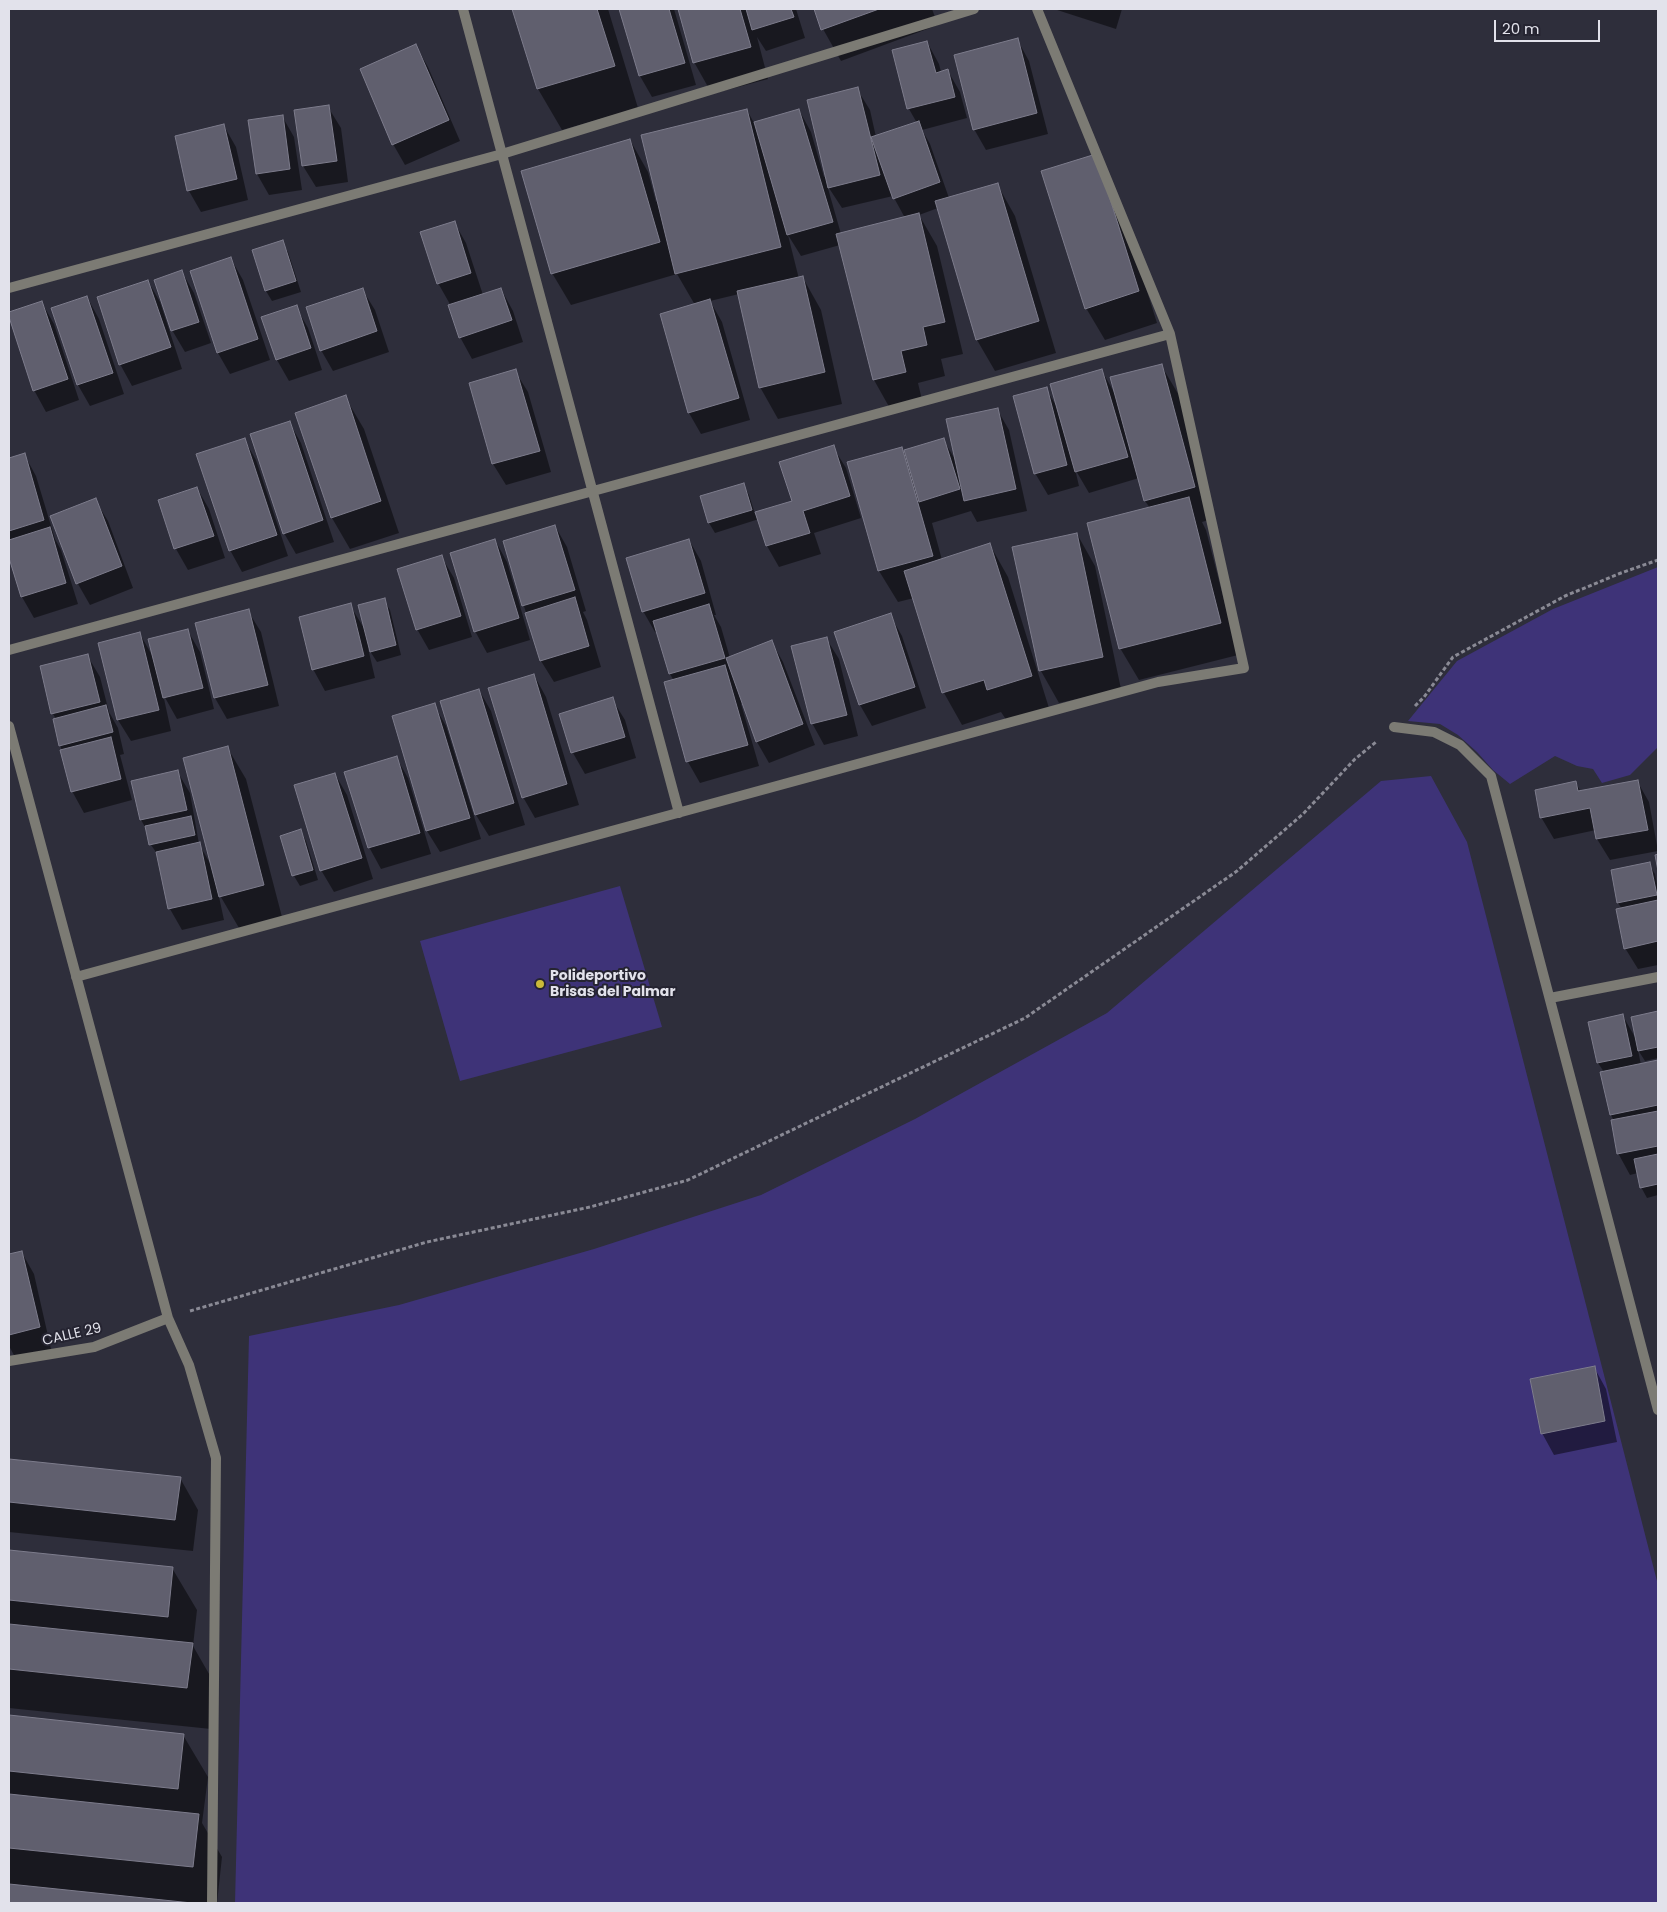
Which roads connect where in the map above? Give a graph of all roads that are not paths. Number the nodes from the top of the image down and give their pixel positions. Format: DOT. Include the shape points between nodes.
graph roads {
  1 [pos="464,9"];
  2 [pos="974,9"];
  3 [pos="1037,9"];
  4 [pos="502,154"];
  5 [pos="9,288"];
  6 [pos="1170,334"];
  7 [pos="593,491"];
  8 [pos="9,650"];
  9 [pos="9,726"];
  10 [pos="1394,727"];
  11 [pos="679,813"];
  12 [pos="76,977"];
  13 [pos="1658,977"];
  14 [pos="1550,998"];
  15 [pos="168,1318"];
  16 [pos="9,1362"];
  17 [pos="1658,1410"];
  18 [pos="212,1903"];
  1 -- 4 [label="street"];
  2 -- 4 [label="street"];
  3 -- 6 [label="street"];
  4 -- 5 [label="street"];
  4 -- 7 [label="street"];
  6 -- 7 [label="street"];
  6 -- 11 [label="street" via="1244,668 1158,682"];
  7 -- 8 [label="street"];
  7 -- 11 [label="street"];
  9 -- 12 [label="street"];
  10 -- 14 [label="street" via="1434,732 1460,745 1491,776"];
  11 -- 12 [label="street"];
  12 -- 15 [label="street"];
  13 -- 14 [label="street"];
  14 -- 17 [label="street"];
  15 -- 16 [label="street, CALLE 29" via="94,1347"];
  15 -- 18 [label="street" via="188,1365 216,1458"];
}
